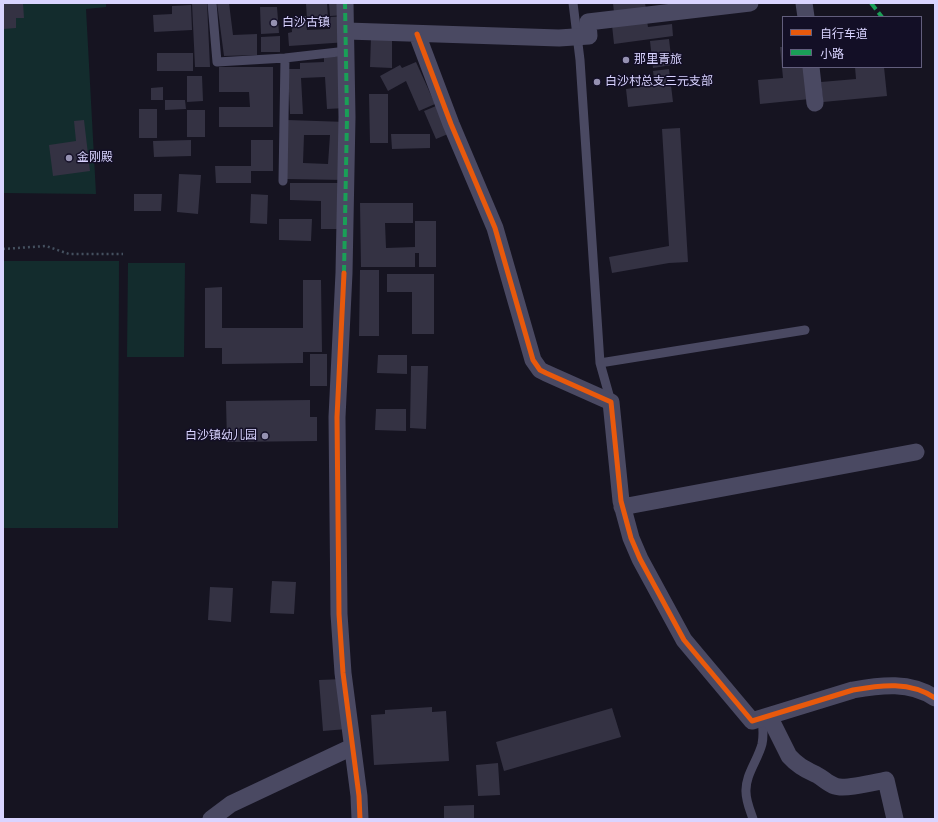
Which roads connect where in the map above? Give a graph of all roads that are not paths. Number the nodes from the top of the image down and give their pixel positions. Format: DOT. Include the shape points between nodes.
graph roads {
  1 [pos="212,3"];
  2 [pos="345,3"];
  3 [pos="573,3"];
  4 [pos="750,3"];
  5 [pos="804,3"];
  6 [pos="806,16"];
  7 [pos="347,31"];
  8 [pos="417,34"];
  9 [pos="578,36"];
  10 [pos="347,51"];
  11 [pos="285,58"];
  12 [pos="811,68"];
  13 [pos="815,103"];
  14 [pos="283,181"];
  15 [pos="804,330"];
  16 [pos="600,363"];
  17 [pos="611,402"];
  18 [pos="916,452"];
  19 [pos="622,507"];
  20 [pos="935,698"];
  21 [pos="765,717"];
  22 [pos="352,747"];
  23 [pos="212,819"];
  24 [pos="360,819"];
  25 [pos="753,819"];
  26 [pos="895,819"];
  1 -- 11 [label="lane" via="217,62"];
  2 -- 7 [label="street"];
  3 -- 9 [label="lane"];
  4 -- 9 [label="street" via="588,22 589,36"];
  5 -- 6 [label="street"];
  7 -- 8 [label="street"];
  7 -- 10 [label="street"];
  8 -- 9 [label="street" via="559,38"];
  8 -- 17 [label="street" via="495,228 533,360 546,373"];
  9 -- 16 [label="lane"];
  10 -- 11 [label="lane"];
  10 -- 22 [label="street" via="344,273 337,417 339,614"];
  11 -- 14 [label="lane"];
  12 -- 13 [label="street"];
  15 -- 16 [label="lane"];
  16 -- 17 [label="lane"];
  17 -- 19 [label="street"];
  18 -- 19 [label="street"];
  19 -- 21 [label="street" via="640,559 684,640 752,722"];
  20 -- 21 [label="street" via="915,689 897,685 865,688"];
  21 -- 25 [label="lane" via="762,744 747,782 748,805"];
  21 -- 26 [label="street" via="793,761 833,786 842,788 886,780"];
  22 -- 23 [label="street" via="231,804"];
  22 -- 24 [label="street"];
}
